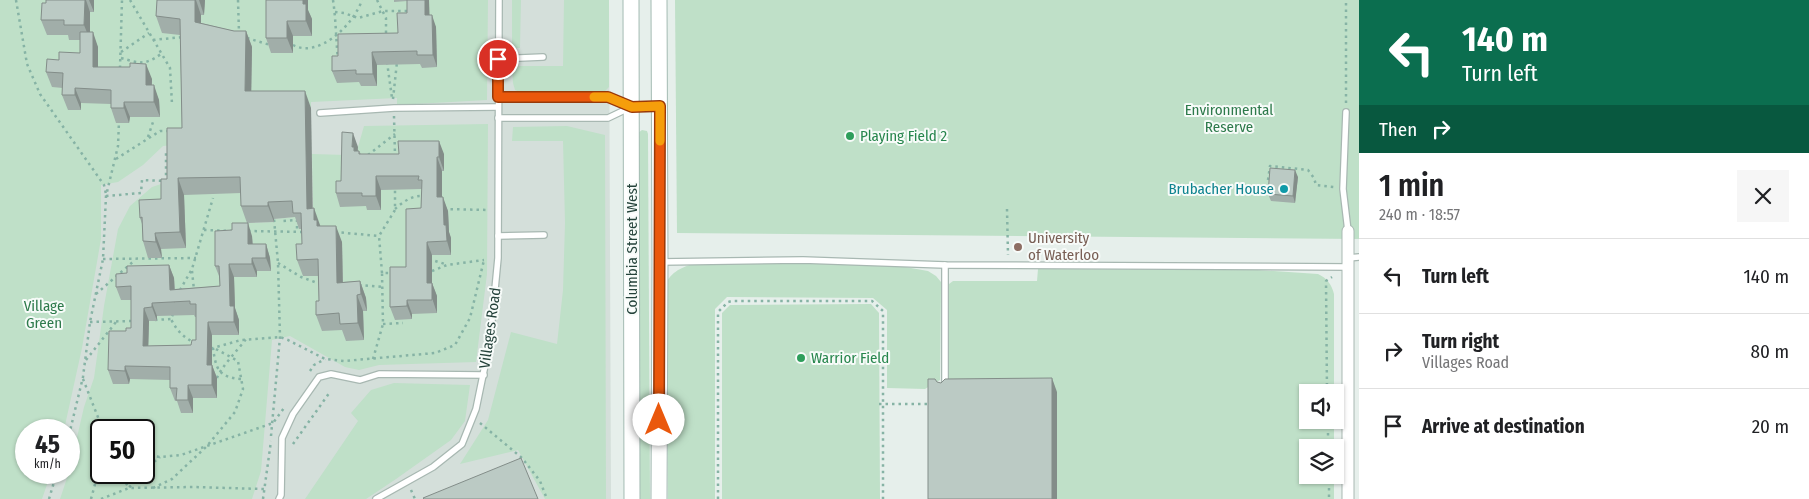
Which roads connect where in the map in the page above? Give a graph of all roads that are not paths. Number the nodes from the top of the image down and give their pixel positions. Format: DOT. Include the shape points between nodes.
graph roads {
  1 [pos="499,0"];
  2 [pos="631,0"];
  3 [pos="659,0"];
  4 [pos="543,57"];
  5 [pos="498,59"];
  6 [pos="498,97"];
  7 [pos="660,106"];
  8 [pos="498,107"];
  9 [pos="632,107"];
  10 [pos="1346,112"];
  11 [pos="320,113"];
  12 [pos="498,118"];
  13 [pos="1348,231"];
  14 [pos="498,236"];
  15 [pos="544,236"];
  16 [pos="1352,261"];
  17 [pos="660,262"];
  18 [pos="945,265"];
  19 [pos="484,375"];
  20 [pos="945,392"];
  21 [pos="279,499"];
  22 [pos="376,499"];
  23 [pos="632,499"];
  24 [pos="659,499"];
  25 [pos="1348,499"];
  1 -- 5 [label="lane, Villages Road"];
  2 -- 9 [label="main road, Columbia Street West"];
  3 -- 7 [label="main road, Columbia Street West"];
  4 -- 5 [label="lane"];
  5 -- 6 [label="lane, Villages Road"];
  6 -- 8 [label="lane, Villages Road"];
  6 -- 9 [label="lane" via="608,97"];
  7 -- 9 [label="lane"];
  7 -- 17 [label="main road, Columbia Street West"];
  8 -- 11 [label="lane" via="394,108"];
  8 -- 12 [label="lane, Villages Road"];
  9 -- 12 [label="lane" via="608,118"];
  9 -- 23 [label="main road, Columbia Street West"];
  10 -- 13 [label="lane" via="1343,189"];
  12 -- 14 [label="lane, Villages Road"];
  13 -- 16 [label="street"];
  14 -- 15 [label="lane"];
  14 -- 19 [label="lane, Villages Road" via="490,341"];
  16 -- 18 [label="lane"];
  16 -- 25 [label="street"];
  17 -- 18 [label="lane" via="803,260"];
  17 -- 24 [label="main road, Columbia Street West"];
  18 -- 20 [label="lane"];
  19 -- 21 [label="lane" via="379,374 360,380 331,374 319,377 293,414 282,438"];
  19 -- 22 [label="lane, Villages Road" via="476,409 462,444 433,467"];
}
